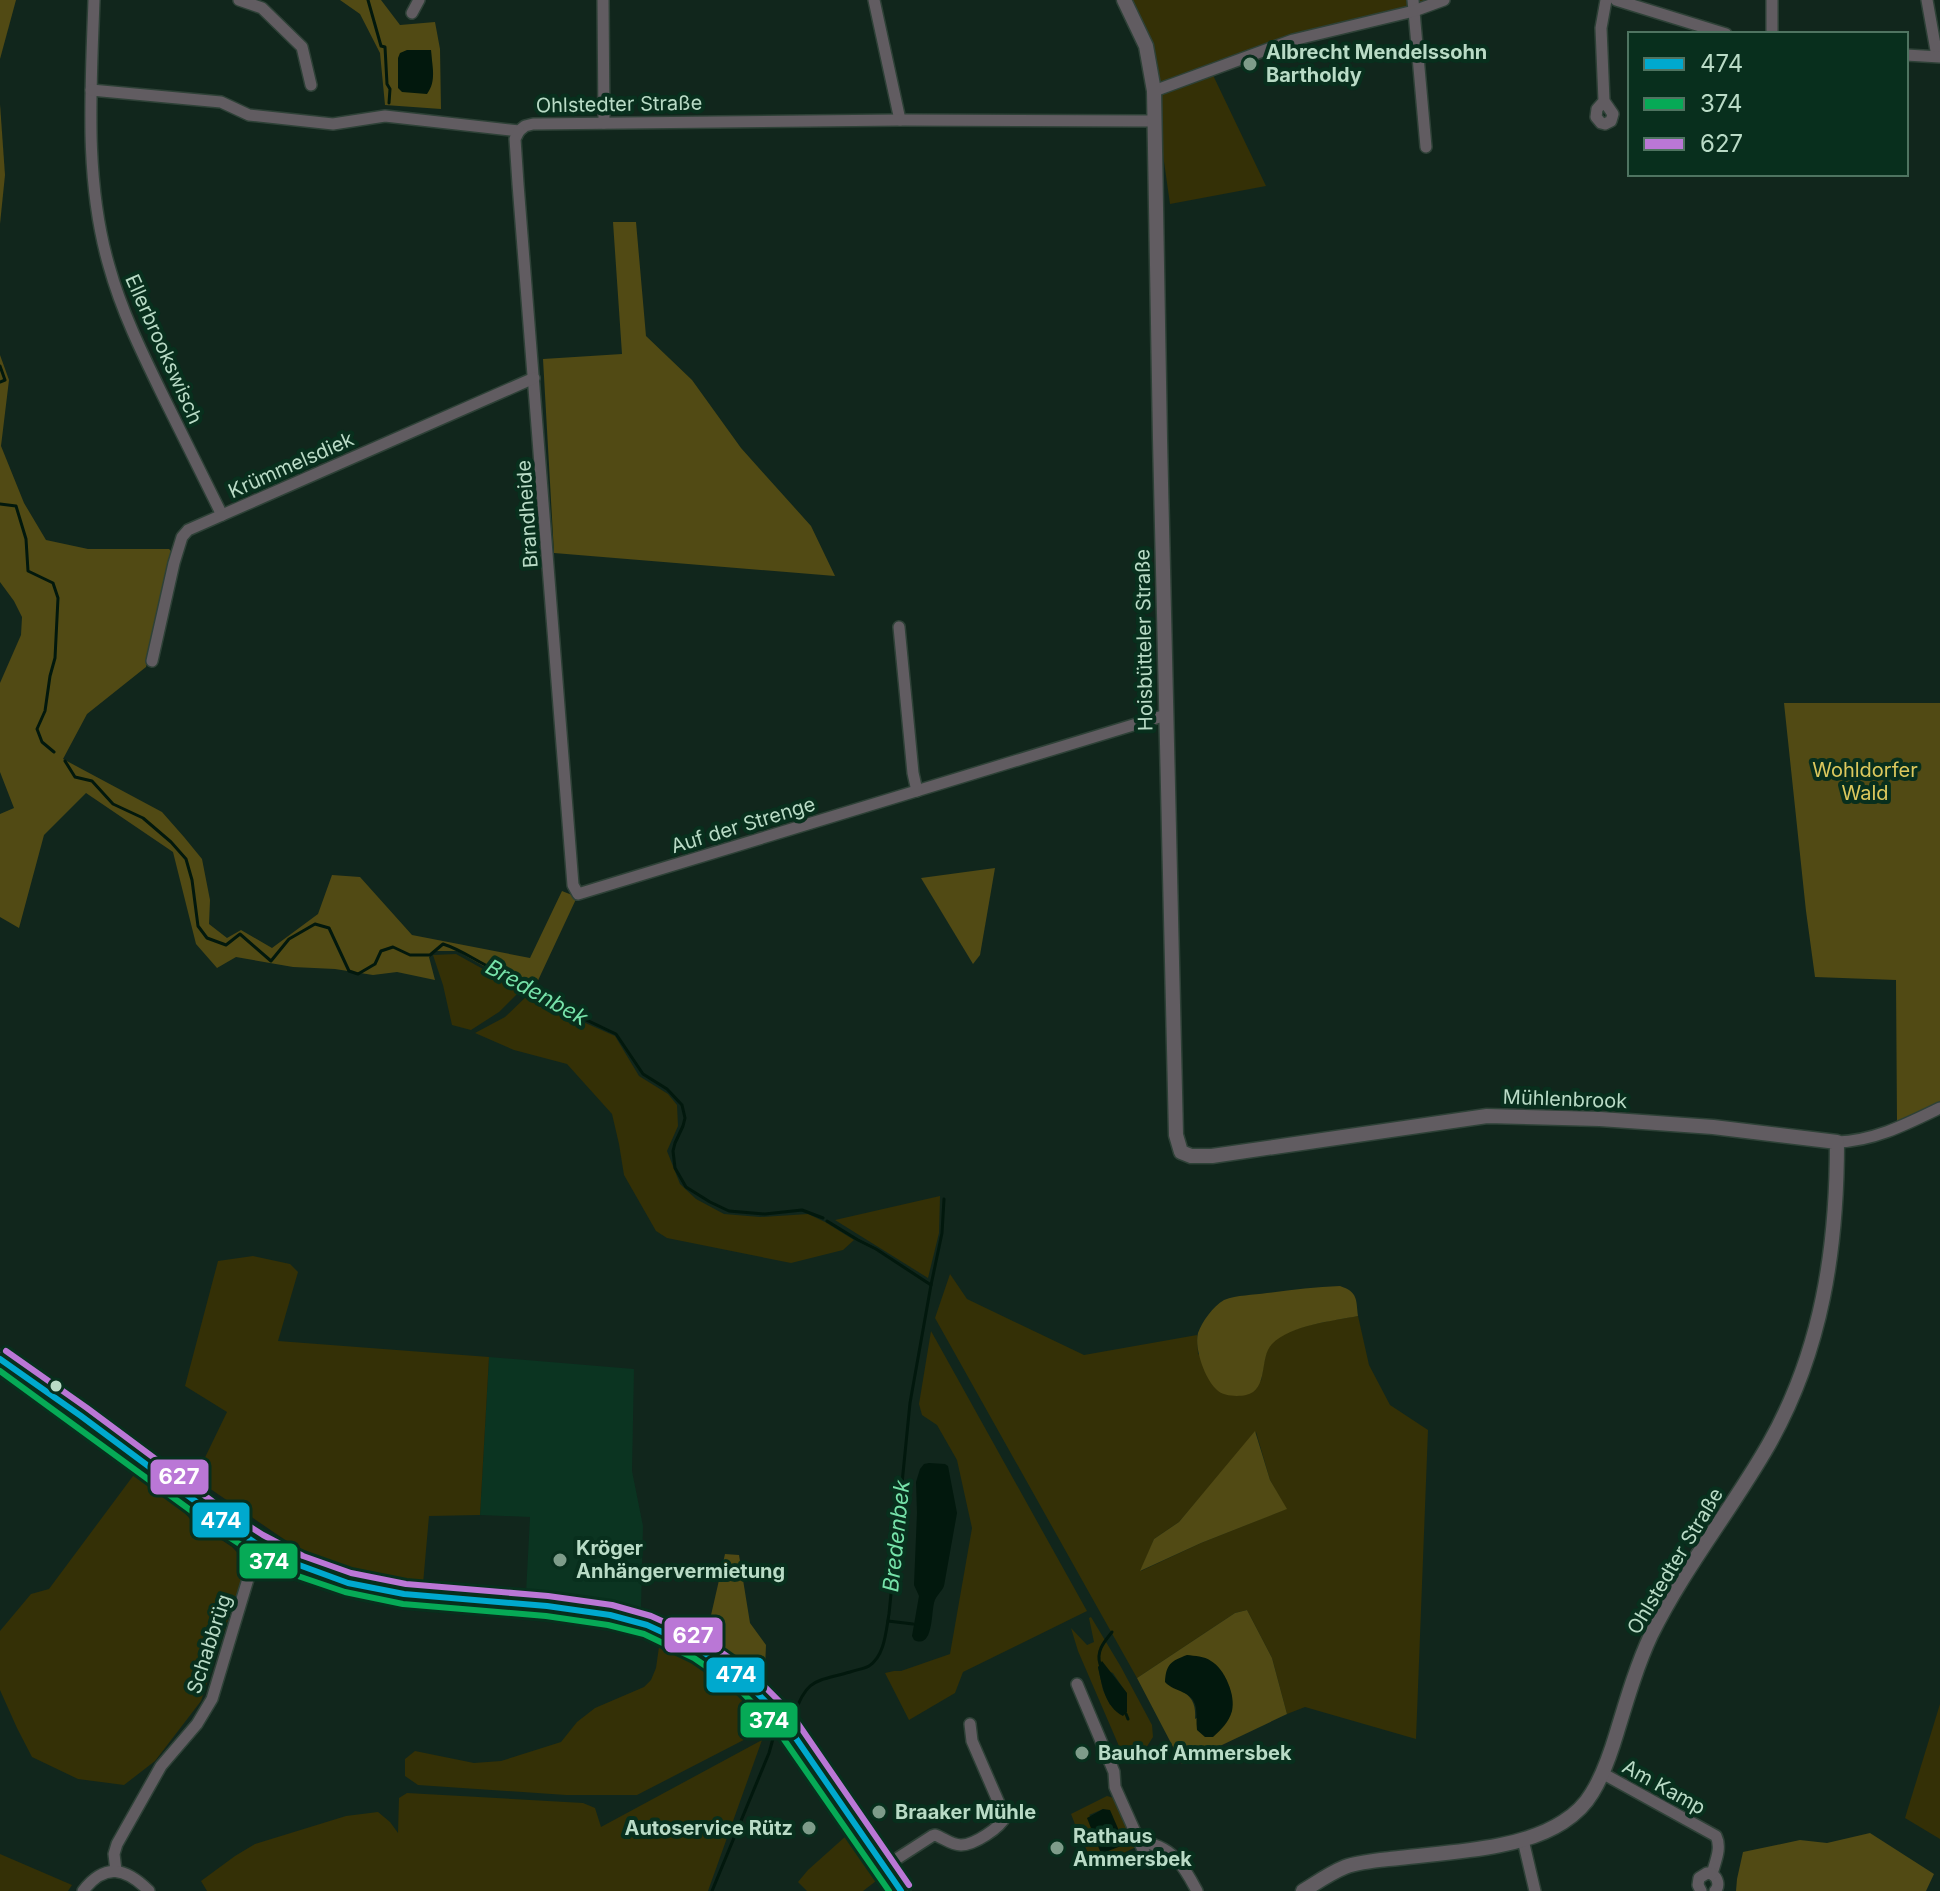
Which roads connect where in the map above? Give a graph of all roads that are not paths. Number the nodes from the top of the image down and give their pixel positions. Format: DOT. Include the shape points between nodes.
graph roads {
  1 [pos="94,0"];
  2 [pos="239,0"];
  3 [pos="419,0"];
  4 [pos="603,0"];
  5 [pos="874,0"];
  6 [pos="1124,0"];
  7 [pos="1444,0"];
  8 [pos="1606,0"];
  9 [pos="1616,0"];
  10 [pos="1772,0"];
  11 [pos="1927,0"];
  12 [pos="1414,6"];
  13 [pos="412,13"];
  14 [pos="1720,32"];
  15 [pos="1772,32"];
  16 [pos="1908,55"];
  17 [pos="1939,56"];
  18 [pos="311,85"];
  19 [pos="91,90"];
  20 [pos="1154,91"];
  21 [pos="1604,101"];
  22 [pos="900,120"];
  23 [pos="1154,121"];
  24 [pos="604,123"];
  25 [pos="519,131"];
  26 [pos="1426,147"];
  27 [pos="534,378"];
  28 [pos="222,515"];
  29 [pos="899,627"];
  30 [pos="152,661"];
  31 [pos="1166,715"];
  32 [pos="917,791"];
  33 [pos="578,894"];
  34 [pos="1940,1108"];
  35 [pos="1837,1142"];
  36 [pos="1185,1154"];
  37 [pos="0,1359"];
  38 [pos="262,1547"];
  39 [pos="1077,1684"];
  40 [pos="970,1724"];
  41 [pos="1602,1773"];
  42 [pos="1523,1840"];
  43 [pos="884,1867"];
  44 [pos="116,1871"];
  45 [pos="1712,1874"];
  46 [pos="83,1891"];
  47 [pos="149,1891"];
  48 [pos="901,1891"];
  49 [pos="1197,1891"];
  50 [pos="1303,1891"];
  51 [pos="1535,1891"];
  52 [pos="1701,1891"];
  53 [pos="1715,1891"];
  1 -- 19 [label="street, Ellerbrookswisch"];
  2 -- 18 [label="street" via="262,8 302,47"];
  3 -- 13 [label="street"];
  4 -- 24 [label="street"];
  5 -- 22 [label="street"];
  6 -- 20 [label="street, Hoisbütteler Straße" via="1146,46"];
  7 -- 12 [label="street"];
  8 -- 21 [label="street" via="1601,28"];
  9 -- 14 [label="street"];
  10 -- 15 [label="street"];
  11 -- 17 [label="street"];
  12 -- 20 [label="street" via="1293,40"];
  12 -- 26 [label="street"];
  16 -- 17 [label="street"];
  19 -- 25 [label="street, Ohlstedter Straße" via="221,102 249,115 333,124 385,116"];
  19 -- 28 [label="street, Ellerbrookswisch" via="94,187 108,264 139,347"];
  20 -- 23 [label="street, Hoisbütteler Straße"];
  22 -- 23 [label="street, Ohlstedter Straße"];
  22 -- 24 [label="street, Ohlstedter Straße"];
  23 -- 31 [label="street, Hoisbütteler Straße"];
  24 -- 25 [label="street, Ohlstedter Straße" via="533,124"];
  25 -- 27 [label="street, Brandheide" via="515,139"];
  27 -- 28 [label="street, Krümmelsdiek"];
  27 -- 33 [label="street, Brandheide" via="573,885"];
  28 -- 30 [label="street, Krümmelsdiek" via="182,537"];
  29 -- 32 [label="street"];
  31 -- 32 [label="street, Auf der Strenge"];
  31 -- 36 [label="street, Hoisbütteler Straße" via="1176,1135"];
  32 -- 33 [label="street, Auf der Strenge"];
  34 -- 35 [label="street, Mühlenbrook" via="1857,1141"];
  35 -- 36 [label="street, Mühlenbrook" via="1699,1126 1487,1116 1212,1156"];
  35 -- 41 [label="street, Ohlstedter Straße" via="1828,1277 1803,1372 1769,1443 1651,1635"];
  37 -- 38 [label="main road"];
  38 -- 43 [label="main road" via="319,1574 381,1591 572,1609 673,1635 748,1685 785,1723"];
  38 -- 44 [label="street, Schabbrüg" via="212,1699 153,1779 117,1844"];
  39 -- 49 [label="street" via="1142,1847 1151,1843 1184,1865"];
  40 -- 43 [label="street" via="972,1741 1005,1817 1001,1825 963,1845 932,1836"];
  41 -- 42 [label="street, Ohlstedter Straße" via="1575,1814"];
  41 -- 45 [label="street, Am Kamp" via="1716,1836 1719,1848"];
  42 -- 50 [label="street, Ohlstedter Straße" via="1346,1867"];
  42 -- 51 [label="street"];
  43 -- 48 [label="main road"];
  44 -- 46 [label="street" via="96,1877"];
  44 -- 47 [label="street"];
  45 -- 52 [label="street, Am Kamp" via="1699,1878"];
  45 -- 53 [label="street, Am Kamp" via="1718,1884"];
}
